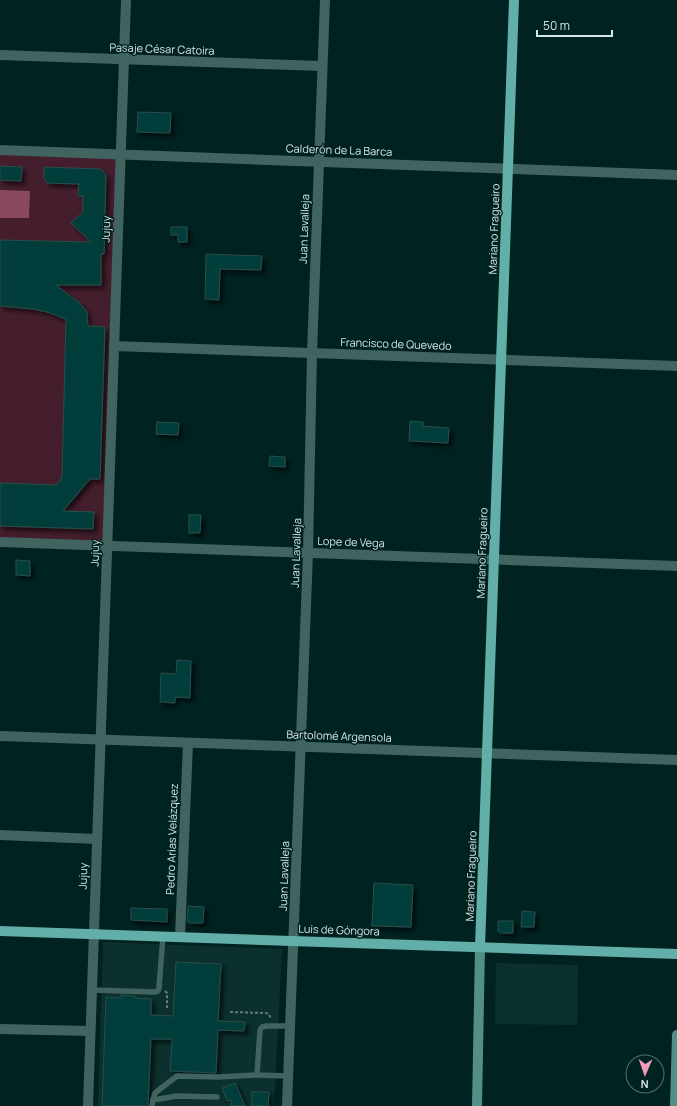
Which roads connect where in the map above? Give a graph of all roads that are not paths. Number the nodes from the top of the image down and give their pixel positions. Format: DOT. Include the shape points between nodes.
graph roads {
  1 [pos="126,0"];
  2 [pos="325,0"];
  3 [pos="514,0"];
  4 [pos="0,55"];
  5 [pos="124,59"];
  6 [pos="322,66"];
  7 [pos="0,150"];
  8 [pos="120,154"];
  9 [pos="319,162"];
  10 [pos="508,168"];
  11 [pos="677,175"];
  12 [pos="114,346"];
  13 [pos="312,353"];
  14 [pos="501,360"];
  15 [pos="677,366"];
  16 [pos="0,542"];
  17 [pos="107,546"];
  18 [pos="308,553"];
  19 [pos="494,559"];
  20 [pos="677,566"];
  21 [pos="0,736"];
  22 [pos="100,740"];
  23 [pos="188,743"];
  24 [pos="301,747"];
  25 [pos="487,754"];
  26 [pos="677,760"];
  27 [pos="0,835"];
  28 [pos="97,838"];
  29 [pos="0,931"];
  30 [pos="94,934"];
  31 [pos="162,936"];
  32 [pos="180,937"];
  33 [pos="293,941"];
  34 [pos="480,947"];
  35 [pos="677,954"];
  36 [pos="92,990"];
  37 [pos="290,1026"];
  38 [pos="0,1029"];
  39 [pos="90,1032"];
  40 [pos="677,1035"];
  41 [pos="257,1075"];
  42 [pos="288,1076"];
  43 [pos="217,1097"];
  44 [pos="152,1103"];
  45 [pos="88,1106"];
  46 [pos="287,1106"];
  47 [pos="477,1106"];
  48 [pos="675,1106"];
  1 -- 5 [label="street, Jujuy"];
  2 -- 6 [label="street, Juan Lavalleja"];
  3 -- 10 [label="main road, Mariano Fragueiro"];
  4 -- 5 [label="street, Pasaje César Catoira"];
  5 -- 6 [label="street, Pasaje César Catoira"];
  5 -- 8 [label="street, Jujuy"];
  6 -- 9 [label="street, Juan Lavalleja"];
  7 -- 8 [label="street, Calderón de La Barca"];
  8 -- 9 [label="street, Calderón de La Barca"];
  8 -- 12 [label="street, Jujuy"];
  9 -- 10 [label="street, Calderón de La Barca"];
  9 -- 13 [label="street, Juan Lavalleja"];
  10 -- 11 [label="street, Calderón de La Barca"];
  10 -- 14 [label="main road, Mariano Fragueiro"];
  12 -- 13 [label="street, Francisco de Quevedo"];
  12 -- 17 [label="street, Jujuy"];
  13 -- 14 [label="street, Francisco de Quevedo"];
  13 -- 18 [label="street, Juan Lavalleja"];
  14 -- 15 [label="street, Francisco de Quevedo"];
  14 -- 19 [label="main road, Mariano Fragueiro"];
  16 -- 17 [label="street, Lope de Vega"];
  17 -- 18 [label="street, Lope de Vega"];
  17 -- 22 [label="street, Jujuy"];
  18 -- 19 [label="street, Lope de Vega"];
  18 -- 24 [label="street, Juan Lavalleja"];
  19 -- 20 [label="street, Lope de Vega"];
  19 -- 25 [label="main road, Mariano Fragueiro"];
  21 -- 22 [label="street, Bartolomé Argensola"];
  22 -- 23 [label="street, Bartolomé Argensola"];
  22 -- 28 [label="street, Jujuy"];
  23 -- 24 [label="street, Bartolomé Argensola"];
  23 -- 32 [label="street, Pedro Arias Velázquez"];
  24 -- 25 [label="street, Bartolomé Argensola"];
  24 -- 33 [label="street, Juan Lavalleja"];
  25 -- 26 [label="street, Bartolomé Argensola"];
  25 -- 34 [label="main road, Mariano Fragueiro"];
  27 -- 28 [label="street"];
  28 -- 30 [label="street, Jujuy"];
  29 -- 30 [label="main road, Luis de Góngora"];
  30 -- 31 [label="main road, Luis de Góngora"];
  30 -- 36 [label="street, Jujuy"];
  31 -- 32 [label="main road, Luis de Góngora"];
  31 -- 36 [label="lane" via="158,991"];
  32 -- 33 [label="main road, Luis de Góngora"];
  33 -- 34 [label="main road, Luis de Góngora"];
  33 -- 37 [label="street, Juan Lavalleja"];
  34 -- 35 [label="main road, Luis de Góngora"];
  34 -- 47 [label="main road, Mariano Fragueiro"];
  36 -- 39 [label="street, Jujuy"];
  37 -- 41 [label="lane" via="262,1027"];
  37 -- 42 [label="street, Juan Lavalleja"];
  38 -- 39 [label="street"];
  39 -- 45 [label="street, Jujuy"];
  40 -- 48 [label="main road"];
  41 -- 42 [label="lane"];
  41 -- 44 [label="lane" via="177,1076 155,1093"];
  42 -- 46 [label="street, Juan Lavalleja"];
  43 -- 44 [label="lane" via="177,1096"];
}
